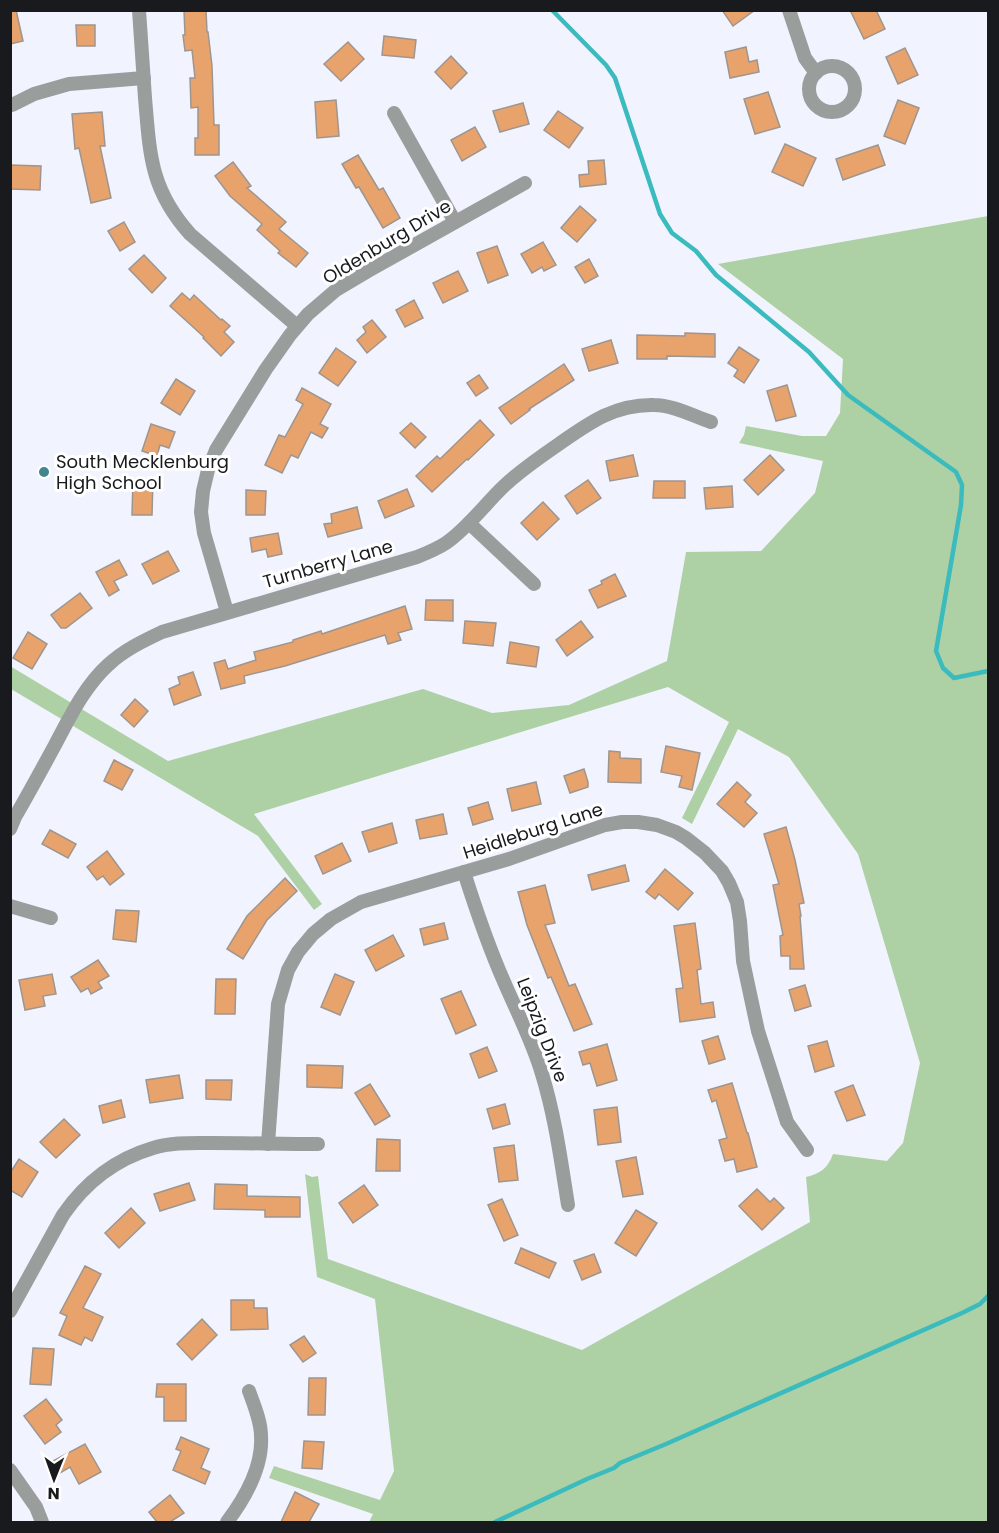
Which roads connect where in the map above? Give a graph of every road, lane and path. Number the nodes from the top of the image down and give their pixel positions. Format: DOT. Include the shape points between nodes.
graph roads {
  1 [pos="139,10"];
  2 [pos="789,10"];
  3 [pos="816,73"];
  4 [pos="144,78"];
  5 [pos="12,105"];
  6 [pos="394,113"];
  7 [pos="525,183"];
  8 [pos="455,222"];
  9 [pos="297,326"];
  10 [pos="711,422"];
  11 [pos="469,523"];
  12 [pos="534,584"];
  13 [pos="227,612"];
  14 [pos="10,829"];
  15 [pos="464,872"];
  16 [pos="10,906"];
  17 [pos="51,918"];
  18 [pos="268,1144"];
  19 [pos="318,1144"];
  20 [pos="807,1150"];
  21 [pos="568,1205"];
  22 [pos="10,1311"];
  23 [pos="249,1391"];
  24 [pos="10,1470"];
  25 [pos="42,1522"];
  26 [pos="227,1522"];
  1 -- 4 [label="street"];
  2 -- 3 [label="street" via="805,58"];
  4 -- 5 [label="street" via="69,84"];
  4 -- 9 [label="street" via="153,170 176,218"];
  6 -- 8 [label="street"];
  7 -- 8 [label="street, Oldenburg Drive"];
  8 -- 9 [label="street, Oldenburg Drive" via="336,290"];
  9 -- 13 [label="street, Oldenburg Drive" via="216,450 202,490 204,533"];
  10 -- 11 [label="street, Turnberry Lane" via="654,405 612,411 533,461"];
  11 -- 12 [label="street"];
  11 -- 13 [label="street, Turnberry Lane" via="445,544 417,556"];
  13 -- 14 [label="street, Turnberry Lane" via="162,632 131,647 108,665 78,703"];
  15 -- 18 [label="street, Heidleburg Lane" via="350,907 313,934 298,952 284,980 278,1004"];
  15 -- 20 [label="street, Heidleburg Lane" via="622,822 657,825 676,832 705,853 722,871 733,892 758,1031 787,1122"];
  15 -- 21 [label="street, Leipzig Drive" via="486,938 542,1074 554,1119"];
  16 -- 17 [label="street"];
  18 -- 19 [label="street"];
  18 -- 22 [label="street" via="177,1143 130,1156 108,1169 67,1210"];
  23 -- 26 [label="street" via="260,1425 261,1452 248,1489"];
  24 -- 25 [label="street"];
}
